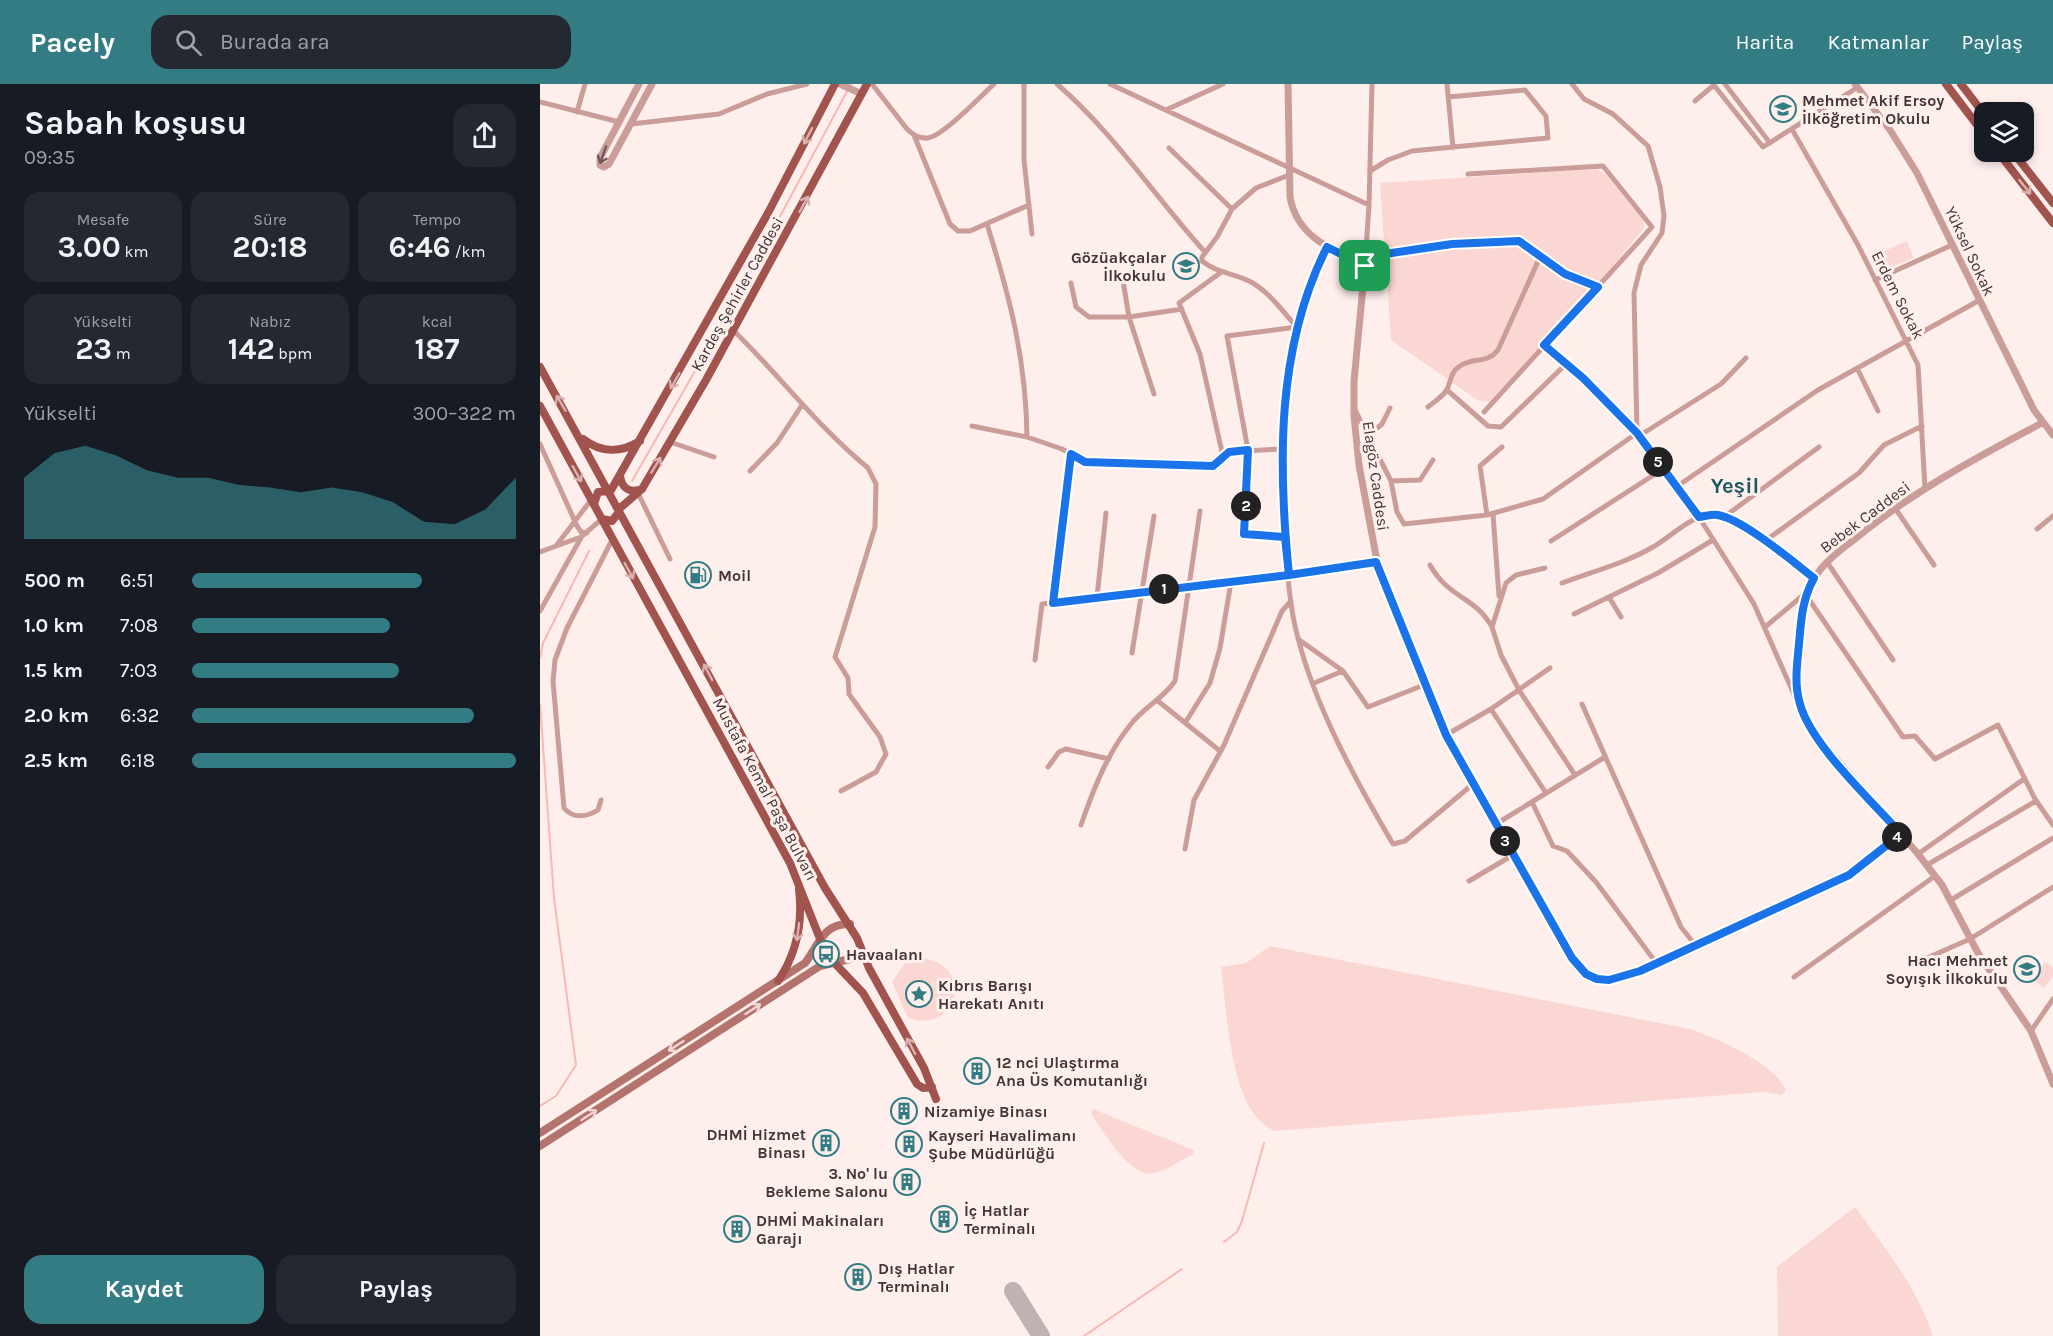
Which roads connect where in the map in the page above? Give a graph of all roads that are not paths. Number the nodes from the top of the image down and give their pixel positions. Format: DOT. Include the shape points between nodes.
graph roads {
  1 [pos="585,84"];
  2 [pos="639,84"];
  3 [pos="652,84"];
  4 [pos="807,84"];
  5 [pos="835,84"];
  6 [pos="840,84"];
  7 [pos="867,84"];
  8 [pos="872,84"];
  9 [pos="994,84"];
  10 [pos="1024,84"];
  11 [pos="1057,84"];
  12 [pos="1110,84"];
  13 [pos="1223,84"];
  14 [pos="1288,84"];
  15 [pos="1372,84"];
  16 [pos="1447,84"];
  17 [pos="1572,84"];
  18 [pos="1725,84"];
  19 [pos="1946,84"];
  20 [pos="1961,84"];
  21 [pos="1713,85"];
  22 [pos="789,86"];
  23 [pos="1857,86"];
  24 [pos="862,94"];
  25 [pos="1448,97"];
  26 [pos="1695,101"];
  27 [pos="540,102"];
  28 [pos="1975,102"];
  29 [pos="1168,109"];
  30 [pos="577,112"];
  31 [pos="1974,121"];
  32 [pos="619,122"];
  33 [pos="631,124"];
  34 [pos="1792,131"];
  35 [pos="914,135"];
  36 [pos="1770,143"];
  37 [pos="1169,148"];
  38 [pos="1453,148"];
  39 [pos="2006,162"];
  40 [pos="2021,162"];
  41 [pos="1370,171"];
  42 [pos="1289,172"];
  43 [pos="1468,174"];
  44 [pos="2053,203"];
  45 [pos="1029,205"];
  46 [pos="1370,205"];
  47 [pos="1232,208"];
  48 [pos="2053,223"];
  49 [pos="987,224"];
  50 [pos="1032,234"];
  51 [pos="1952,245"];
  52 [pos="1327,247"];
  53 [pos="1205,252"];
  54 [pos="1540,256"];
  55 [pos="1365,257"];
  56 [pos="1365,266"];
  57 [pos="1220,273"];
  58 [pos="1122,275"];
  59 [pos="1875,280"];
  60 [pos="1071,283"];
  61 [pos="1598,287"];
  62 [pos="1978,301"];
  63 [pos="1182,309"];
  64 [pos="1129,317"];
  65 [pos="1297,327"];
  66 [pos="734,331"];
  67 [pos="1906,341"];
  68 [pos="1544,345"];
  69 [pos="1746,358"];
  70 [pos="1566,364"];
  71 [pos="540,367"];
  72 [pos="1857,368"];
  73 [pos="1447,390"];
  74 [pos="1154,394"];
  75 [pos="802,405"];
  76 [pos="540,406"];
  77 [pos="1428,407"];
  78 [pos="1353,408"];
  79 [pos="1390,408"];
  80 [pos="1878,411"];
  81 [pos="1484,412"];
  82 [pos="2042,423"];
  83 [pos="972,426"];
  84 [pos="1922,426"];
  85 [pos="1369,435"];
  86 [pos="1638,435"];
  87 [pos="2053,435"];
  88 [pos="580,437"];
  89 [pos="1027,437"];
  90 [pos="640,441"];
  91 [pos="670,442"];
  92 [pos="540,444"];
  93 [pos="1502,447"];
  94 [pos="1819,447"];
  95 [pos="1282,449"];
  96 [pos="1248,450"];
  97 [pos="1229,452"];
  98 [pos="1071,454"];
  99 [pos="714,457"];
  100 [pos="1433,460"];
  101 [pos="1663,469"];
  102 [pos="750,471"];
  103 [pos="620,475"];
  104 [pos="1391,481"];
  105 [pos="1676,487"];
  106 [pos="1925,489"];
  107 [pos="610,491"];
  108 [pos="640,491"];
  109 [pos="593,502"];
  110 [pos="1895,508"];
  111 [pos="619,511"];
  112 [pos="1200,511"];
  113 [pos="1106,513"];
  114 [pos="1490,515"];
  115 [pos="1154,516"];
  116 [pos="2053,516"];
  117 [pos="1699,517"];
  118 [pos="1724,517"];
  119 [pos="575,518"];
  120 [pos="602,519"];
  121 [pos="2037,529"];
  122 [pos="584,535"];
  123 [pos="1285,537"];
  124 [pos="612,540"];
  125 [pos="1551,540"];
  126 [pos="1713,540"];
  127 [pos="1765,541"];
  128 [pos="557,545"];
  129 [pos="540,552"];
  130 [pos="569,557"];
  131 [pos="670,559"];
  132 [pos="1376,562"];
  133 [pos="1827,562"];
  134 [pos="1430,565"];
  135 [pos="1934,565"];
  136 [pos="1545,568"];
  137 [pos="1289,575"];
  138 [pos="1814,578"];
  139 [pos="1231,582"];
  140 [pos="1562,583"];
  141 [pos="1191,586"];
  142 [pos="1143,592"];
  143 [pos="1806,593"];
  144 [pos="1097,597"];
  145 [pos="1609,597"];
  146 [pos="1499,599"];
  147 [pos="1291,601"];
  148 [pos="1053,603"];
  149 [pos="540,611"];
  150 [pos="1574,614"];
  151 [pos="1621,617"];
  152 [pos="1492,627"];
  153 [pos="1765,627"];
  154 [pos="1298,639"];
  155 [pos="1132,653"];
  156 [pos="1035,660"];
  157 [pos="1893,660"];
  158 [pos="1550,668"];
  159 [pos="1343,671"];
  160 [pos="1314,683"];
  161 [pos="1424,685"];
  162 [pos="1518,690"];
  163 [pos="1158,701"];
  164 [pos="1582,704"];
  165 [pos="1491,709"];
  166 [pos="1802,712"];
  167 [pos="1185,723"];
  168 [pos="1446,735"];
  169 [pos="1220,751"];
  170 [pos="1605,757"];
  171 [pos="1109,759"];
  172 [pos="1048,767"];
  173 [pos="1575,775"];
  174 [pos="2024,779"];
  175 [pos="1473,784"];
  176 [pos="841,791"];
  177 [pos="1546,793"];
  178 [pos="601,800"];
  179 [pos="2036,801"];
  180 [pos="1532,802"];
  181 [pos="1496,824"];
  182 [pos="1081,825"];
  183 [pos="2053,825"];
  184 [pos="1901,834"];
  185 [pos="2053,838"];
  186 [pos="1185,849"];
  187 [pos="1918,854"];
  188 [pos="1513,855"];
  189 [pos="1927,865"];
  190 [pos="1935,876"];
  191 [pos="798,880"];
  192 [pos="1469,881"];
  193 [pos="2053,887"];
  194 [pos="1952,900"];
  195 [pos="850,924"];
  196 [pos="821,938"];
  197 [pos="1971,939"];
  198 [pos="1696,946"];
  199 [pos="861,949"];
  200 [pos="1927,958"];
  201 [pos="835,962"];
  202 [pos="1657,964"];
  203 [pos="1794,977"];
  204 [pos="778,981"];
  205 [pos="2053,999"];
  206 [pos="2031,1031"];
  207 [pos="2053,1084"];
  208 [pos="932,1087"];
  209 [pos="936,1099"];
  210 [pos="540,1133"];
  211 [pos="540,1146"];
  1 -- 30 [label="street"];
  2 -- 32 [label="street"];
  3 -- 33 [label="street"];
  4 -- 22 [label="street"];
  5 -- 90 [label="main road, Kardeş Şehirler Caddesi, one-way" via="768,213"];
  6 -- 24 [label="street"];
  7 -- 24 [label="main road, Kardeş Şehirler Caddesi"];
  8 -- 35 [label="street"];
  9 -- 35 [label="street" via="935,135"];
  10 -- 45 [label="street" via="1024,160"];
  11 -- 53 [label="street" via="1142,173 1174,218"];
  12 -- 29 [label="street"];
  13 -- 29 [label="street"];
  14 -- 42 [label="street"];
  15 -- 41 [label="street"];
  16 -- 25 [label="street"];
  17 -- 86 [label="street" via="1584,99 1613,114 1648,146 1660,187 1662,233 1641,265 1634,293"];
  18 -- 36 [label="street"];
  19 -- 31 [label="main road"];
  20 -- 28 [label="main road"];
  21 -- 26 [label="street"];
  21 -- 36 [label="street" via="1763,147"];
  22 -- 33 [label="street" via="719,114"];
  23 -- 34 [label="street"];
  23 -- 51 [label="street, Yüksel Sokak" via="1908,158"];
  66 -- 24 [label="main road, Kardeş Şehirler Caddesi, one-way"];
  25 -- 38 [label="street"];
  25 -- 38 [label="street" via="1525,90 1546,116 1548,138"];
  27 -- 30 [label="street"];
  29 -- 42 [label="street"];
  30 -- 32 [label="street"];
  32 -- 33 [label="street, one-way" via="600,158 604,167"];
  34 -- 36 [label="street"];
  34 -- 59 [label="street, Erdem Sokak"];
  35 -- 49 [label="street" via="952,227 964,232"];
  37 -- 47 [label="street"];
  38 -- 41 [label="street" via="1412,151"];
  39 -- 48 [label="main road, one-way"];
  40 -- 44 [label="main road"];
  41 -- 46 [label="street"];
  42 -- 46 [label="street"];
  42 -- 47 [label="street" via="1256,188"];
  42 -- 52 [label="street" via="1290,197 1297,219 1309,235"];
  43 -- 61 [label="street" via="1603,166 1652,227"];
  45 -- 49 [label="street"];
  45 -- 50 [label="street"];
  46 -- 55 [label="street"];
  47 -- 53 [label="street"];
  49 -- 89 [label="street" via="1014,318 1026,394"];
  51 -- 59 [label="street"];
  51 -- 62 [label="street, Yüksel Sokak"];
  52 -- 56 [label="street"];
  52 -- 65 [label="street" via="1309,285"];
  53 -- 57 [label="street" via="1202,261"];
  54 -- 55 [label="street" via="1519,241 1452,244"];
  54 -- 61 [label="street" via="1572,278"];
  54 -- 73 [label="street" via="1498,350 1488,359 1457,368 1450,376"];
  55 -- 56 [label="street"];
  56 -- 78 [label="street, Elagöz Caddesi"];
  57 -- 63 [label="street" via="1179,303"];
  57 -- 65 [label="street" via="1240,277 1260,288"];
  58 -- 64 [label="street"];
  59 -- 67 [label="street, Erdem Sokak"];
  60 -- 64 [label="street" via="1083,315"];
  61 -- 68 [label="street"];
  62 -- 67 [label="street"];
  62 -- 82 [label="street, Yüksel Sokak"];
  63 -- 64 [label="street"];
  63 -- 97 [label="street" via="1200,354 1222,452"];
  64 -- 74 [label="street"];
  65 -- 95 [label="street"];
  65 -- 96 [label="street" via="1227,336"];
  66 -- 75 [label="street"];
  66 -- 91 [label="main road, Kardeş Şehirler Caddesi"];
  67 -- 72 [label="street"];
  67 -- 84 [label="street, Erdem Sokak" via="1918,365"];
  68 -- 70 [label="street"];
  68 -- 81 [label="street"];
  69 -- 86 [label="street" via="1721,384"];
  70 -- 73 [label="street" via="1501,427 1488,426"];
  70 -- 86 [label="street"];
  88 -- 71 [label="main road, one-way"];
  72 -- 80 [label="street"];
  72 -- 105 [label="street" via="1756,430"];
  73 -- 77 [label="street"];
  75 -- 102 [label="street" via="777,442"];
  75 -- 176 [label="street" via="868,468 876,484 875,527 835,657 848,678 849,694 880,737 886,754 876,772"];
  76 -- 109 [label="main road, one-way"];
  78 -- 85 [label="street"];
  78 -- 132 [label="street, Elagöz Caddesi"];
  79 -- 85 [label="street" via="1383,424"];
  82 -- 87 [label="street, Yüksel Sokak"];
  82 -- 106 [label="street, Bebek Caddesi"];
  83 -- 89 [label="street"];
  84 -- 106 [label="street, Erdem Sokak"];
  84 -- 127 [label="street" via="1884,445 1859,473"];
  85 -- 104 [label="street"];
  86 -- 101 [label="street"];
  86 -- 114 [label="street" via="1544,499"];
  88 -- 90 [label="main road" via="594,447 611,450"];
  88 -- 107 [label="main road"];
  89 -- 98 [label="street"];
  90 -- 103 [label="main road, Kardeş Şehirler Caddesi"];
  91 -- 99 [label="street"];
  108 -- 91 [label="main road, Kardeş Şehirler Caddesi, one-way"];
  92 -- 119 [label="street"];
  93 -- 114 [label="street" via="1480,466"];
  94 -- 118 [label="street"];
  95 -- 96 [label="street"];
  95 -- 123 [label="street"];
  96 -- 97 [label="street"];
  96 -- 123 [label="street" via="1244,534"];
  97 -- 98 [label="street" via="1213,466 1085,462"];
  98 -- 148 [label="street"];
  100 -- 104 [label="street" via="1420,480"];
  101 -- 105 [label="street"];
  101 -- 125 [label="street"];
  103 -- 107 [label="main road, Kardeş Şehirler Caddesi"];
  103 -- 108 [label="main road" via="622,485"];
  104 -- 114 [label="street" via="1397,512 1404,524"];
  105 -- 117 [label="street"];
  106 -- 110 [label="street, Bebek Caddesi"];
  107 -- 109 [label="main road, Kardeş Şehirler Caddesi" via="598,492"];
  107 -- 111 [label="main road, Mustafa Kemal Paşa Bulvarı"];
  108 -- 111 [label="main road, Kardeş Şehirler Caddesi"];
  108 -- 131 [label="street"];
  109 -- 119 [label="street"];
  109 -- 120 [label="main road, Mustafa Kemal Paşa Bulvarı"];
  110 -- 133 [label="street, Bebek Caddesi"];
  110 -- 135 [label="street"];
  111 -- 120 [label="main road, Kardeş Şehirler Caddesi" via="612,521"];
  195 -- 111 [label="main road, Mustafa Kemal Paşa Bulvarı, one-way" via="825,888"];
  112 -- 141 [label="street"];
  113 -- 144 [label="street"];
  114 -- 146 [label="street"];
  115 -- 142 [label="street"];
  116 -- 121 [label="street"];
  117 -- 118 [label="street"];
  117 -- 126 [label="street"];
  117 -- 140 [label="street" via="1650,549"];
  118 -- 127 [label="street"];
  119 -- 122 [label="street"];
  119 -- 128 [label="street"];
  120 -- 122 [label="street"];
  120 -- 124 [label="main road, Mustafa Kemal Paşa Bulvarı"];
  122 -- 128 [label="street"];
  122 -- 130 [label="street"];
  123 -- 137 [label="street"];
  124 -- 178 [label="street" via="562,638 554,674 564,808 572,814 587,816 598,810"];
  124 -- 191 [label="main road, Mustafa Kemal Paşa Bulvarı, one-way"];
  126 -- 145 [label="street"];
  126 -- 153 [label="street"];
  127 -- 138 [label="street"];
  128 -- 129 [label="street"];
  128 -- 130 [label="street" via="565,546"];
  130 -- 149 [label="street"];
  132 -- 137 [label="street"];
  132 -- 161 [label="street, Elagöz Caddesi"];
  133 -- 138 [label="street, Bebek Caddesi"];
  133 -- 157 [label="street"];
  134 -- 152 [label="street" via="1447,589 1475,606"];
  136 -- 146 [label="street" via="1513,578 1504,586"];
  137 -- 139 [label="street"];
  137 -- 147 [label="street"];
  138 -- 143 [label="street, Bebek Caddesi"];
  139 -- 141 [label="street"];
  139 -- 167 [label="street" via="1210,683"];
  141 -- 142 [label="street"];
  141 -- 163 [label="street" via="1175,681"];
  142 -- 144 [label="street"];
  142 -- 155 [label="street"];
  143 -- 153 [label="street"];
  143 -- 166 [label="street, Bebek Caddesi" via="1800,615 1796,678"];
  143 -- 174 [label="street" via="1903,738 1916,736 1935,759 1998,725"];
  144 -- 148 [label="street"];
  145 -- 150 [label="street"];
  145 -- 151 [label="street"];
  146 -- 152 [label="street"];
  147 -- 154 [label="street"];
  147 -- 169 [label="street" via="1282,611"];
  148 -- 156 [label="street" via="1042,604"];
  152 -- 162 [label="street"];
  153 -- 166 [label="street"];
  154 -- 159 [label="street"];
  154 -- 160 [label="street"];
  158 -- 162 [label="street"];
  159 -- 160 [label="street"];
  159 -- 161 [label="street" via="1368,707"];
  160 -- 175 [label="street" via="1355,776 1393,844 1405,841"];
  161 -- 168 [label="street, Elagöz Caddesi"];
  162 -- 165 [label="street"];
  162 -- 173 [label="street"];
  163 -- 167 [label="street"];
  163 -- 171 [label="street" via="1132,722"];
  164 -- 170 [label="street"];
  165 -- 168 [label="street"];
  165 -- 177 [label="street"];
  166 -- 184 [label="street, Bebek Caddesi" via="1809,727"];
  167 -- 169 [label="street"];
  168 -- 175 [label="street, Elagöz Caddesi"];
  169 -- 186 [label="street" via="1194,800"];
  170 -- 173 [label="street"];
  170 -- 198 [label="street" via="1681,927"];
  171 -- 172 [label="street" via="1066,749"];
  171 -- 182 [label="street"];
  173 -- 177 [label="street"];
  174 -- 179 [label="street"];
  174 -- 187 [label="street"];
  175 -- 181 [label="street, Elagöz Caddesi"];
  177 -- 180 [label="street"];
  179 -- 183 [label="street"];
  179 -- 189 [label="street"];
  180 -- 181 [label="street"];
  180 -- 202 [label="street" via="1553,846 1567,851 1596,882"];
  181 -- 188 [label="street, Elagöz Caddesi"];
  184 -- 187 [label="street, Bebek Caddesi"];
  184 -- 198 [label="street, Elagöz Caddesi" via="1849,875"];
  185 -- 194 [label="street"];
  187 -- 189 [label="street, Bebek Caddesi"];
  188 -- 192 [label="street"];
  188 -- 202 [label="street, Elagöz Caddesi" via="1572,958 1586,974 1609,980"];
  189 -- 190 [label="street, Bebek Caddesi"];
  190 -- 194 [label="street, Bebek Caddesi"];
  190 -- 203 [label="street"];
  191 -- 196 [label="main road, Mustafa Kemal Paşa Bulvarı"];
  191 -- 204 [label="main road, one-way" via="801,906 797,942"];
  193 -- 197 [label="street"];
  194 -- 197 [label="street, Bebek Caddesi"];
  195 -- 196 [label="main road" via="832,927"];
  195 -- 199 [label="main road, Mustafa Kemal Paşa Bulvarı"];
  196 -- 201 [label="main road, Mustafa Kemal Paşa Bulvarı" via="826,954"];
  196 -- 204 [label="main road" via="805,963"];
  197 -- 200 [label="street"];
  197 -- 206 [label="street, Bebek Caddesi"];
  198 -- 202 [label="street, Elagöz Caddesi"];
  199 -- 201 [label="main road" via="850,959"];
  208 -- 199 [label="main road, Mustafa Kemal Paşa Bulvarı, one-way"];
  201 -- 208 [label="main road, Mustafa Kemal Paşa Bulvarı" via="863,993 916,1084"];
  211 -- 201 [label="main road, one-way" via="820,966"];
  204 -- 210 [label="main road, one-way"];
  205 -- 206 [label="street"];
  206 -- 207 [label="street, Bebek Caddesi"];
  208 -- 209 [label="main road, Mustafa Kemal Paşa Bulvarı"];
}
